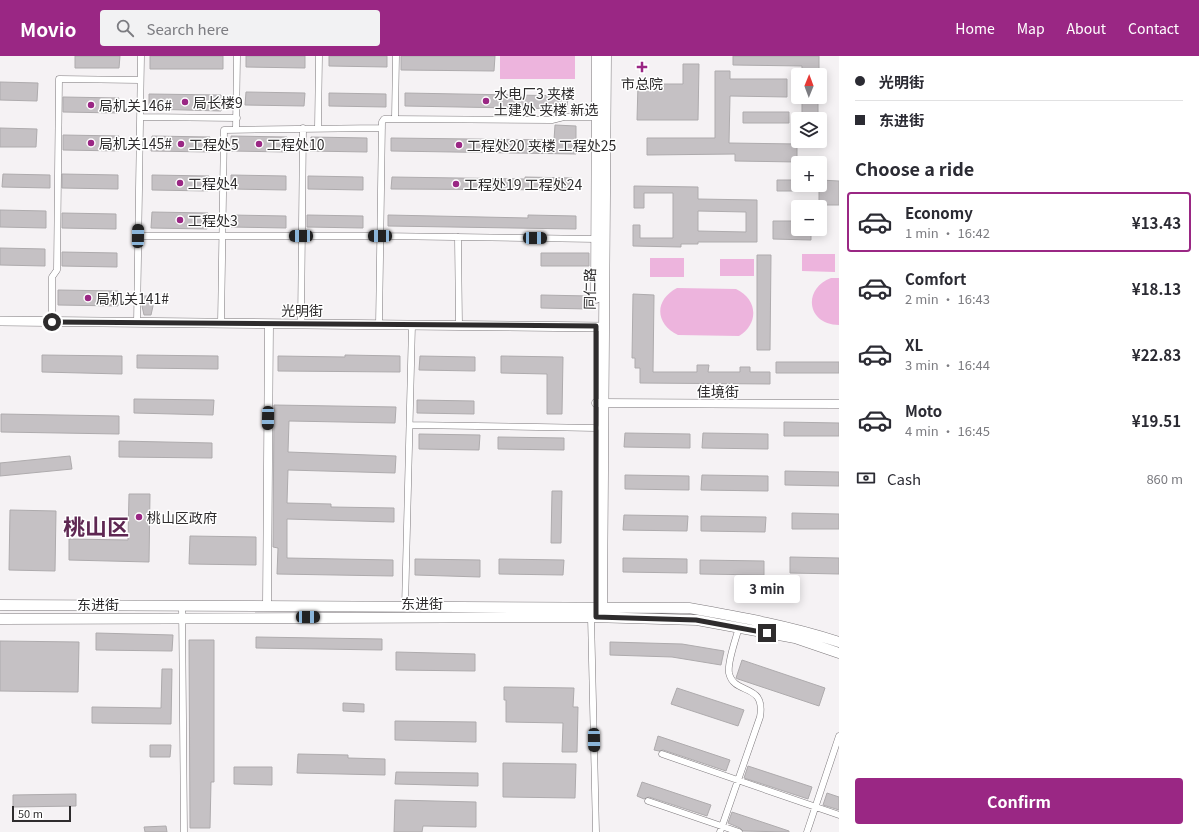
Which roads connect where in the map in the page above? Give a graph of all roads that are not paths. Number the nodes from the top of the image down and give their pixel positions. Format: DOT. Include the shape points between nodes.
graph roads {
  1 [pos="141,56"];
  2 [pos="237,56"];
  3 [pos="319,56"];
  4 [pos="396,56"];
  5 [pos="598,56"];
  6 [pos="606,56"];
  7 [pos="140,80"];
  8 [pos="597,117"];
  9 [pos="140,118"];
  10 [pos="237,118"];
  11 [pos="395,118"];
  12 [pos="303,128"];
  13 [pos="318,128"];
  14 [pos="382,128"];
  15 [pos="236,129"];
  16 [pos="138,236"];
  17 [pos="222,236"];
  18 [pos="301,236"];
  19 [pos="380,236"];
  20 [pos="458,238"];
  21 [pos="597,239"];
  22 [pos="0,321"];
  23 [pos="52,322"];
  24 [pos="137,323"];
  25 [pos="221,324"];
  26 [pos="269,324"];
  27 [pos="302,324"];
  28 [pos="379,325"];
  29 [pos="412,325"];
  30 [pos="459,325"];
  31 [pos="600,327"];
  32 [pos="599,403"];
  33 [pos="839,404"];
  34 [pos="410,425"];
  35 [pos="596,428"];
  36 [pos="0,605"];
  37 [pos="182,606"];
  38 [pos="267,606"];
  39 [pos="405,607"];
  40 [pos="597,613"];
  41 [pos="182,618"];
  42 [pos="0,619"];
  43 [pos="739,628"];
  44 [pos="839,642"];
  45 [pos="839,654"];
  46 [pos="839,736"];
  47 [pos="662,754"];
  48 [pos="738,781"];
  49 [pos="648,802"];
  50 [pos="815,806"];
  51 [pos="839,815"];
  52 [pos="721,829"];
  53 [pos="184,832"];
  54 [pos="596,832"];
  55 [pos="739,832"];
  56 [pos="807,832"];
  1 -- 7 [label="street"];
  2 -- 10 [label="street"];
  3 -- 13 [label="street"];
  4 -- 11 [label="street"];
  5 -- 8 [label="main road, 同仁路"];
  6 -- 31 [label="main road, 同仁路"];
  7 -- 9 [label="street"];
  7 -- 23 [label="street" via="59,80 57,270 52,277"];
  8 -- 11 [label="street" via="564,117 552,120"];
  8 -- 21 [label="main road, 同仁路"];
  9 -- 10 [label="street"];
  9 -- 16 [label="street"];
  10 -- 15 [label="street"];
  11 -- 14 [label="street" via="384,119"];
  12 -- 13 [label="street"];
  12 -- 15 [label="street"];
  12 -- 18 [label="street"];
  13 -- 14 [label="street"];
  14 -- 19 [label="street"];
  15 -- 17 [label="street" via="224,130"];
  16 -- 17 [label="street"];
  16 -- 24 [label="street"];
  17 -- 18 [label="street"];
  17 -- 25 [label="street"];
  18 -- 19 [label="street"];
  18 -- 27 [label="street"];
  19 -- 20 [label="street"];
  19 -- 28 [label="street"];
  20 -- 21 [label="street"];
  20 -- 30 [label="street"];
  21 -- 31 [label="main road, 同仁路"];
  22 -- 23 [label="main road, 光明街"];
  23 -- 24 [label="main road, 光明街"];
  24 -- 25 [label="main road, 光明街"];
  25 -- 26 [label="main road, 光明街"];
  26 -- 27 [label="main road, 光明街"];
  26 -- 38 [label="street"];
  27 -- 28 [label="main road, 光明街"];
  28 -- 29 [label="main road, 光明街"];
  29 -- 30 [label="main road, 光明街"];
  29 -- 34 [label="street"];
  30 -- 31 [label="main road, 光明街"];
  31 -- 32 [label="main road, 同仁路"];
  32 -- 33 [label="street, 佳境街"];
  32 -- 35 [label="main road, 同仁路"];
  32 -- 40 [label="main road, 同仁路"];
  34 -- 35 [label="street"];
  34 -- 39 [label="street"];
  35 -- 40 [label="main road, 同仁路"];
  36 -- 37 [label="main road, 东进街"];
  37 -- 38 [label="main road, 东进街"];
  37 -- 41 [label="street"];
  38 -- 39 [label="main road, 东进街"];
  39 -- 40 [label="main road, 东进街"];
  40 -- 41 [label="main road, 东进街"];
  40 -- 43 [label="main road, 东进街" via="696,620"];
  40 -- 44 [label="main road, 东进街" via="689,608 774,623"];
  40 -- 54 [label="street"];
  41 -- 42 [label="main road, 东进街"];
  41 -- 53 [label="street"];
  43 -- 45 [label="main road, 东进街" via="795,638"];
  43 -- 48 [label="street" via="729,664 729,674 734,682 759,697 762,706"];
  46 -- 50 [label="street"];
  47 -- 48 [label="street"];
  48 -- 50 [label="street"];
  48 -- 52 [label="street"];
  49 -- 52 [label="street"];
  50 -- 51 [label="street"];
  50 -- 56 [label="street"];
  52 -- 55 [label="street"];
}
